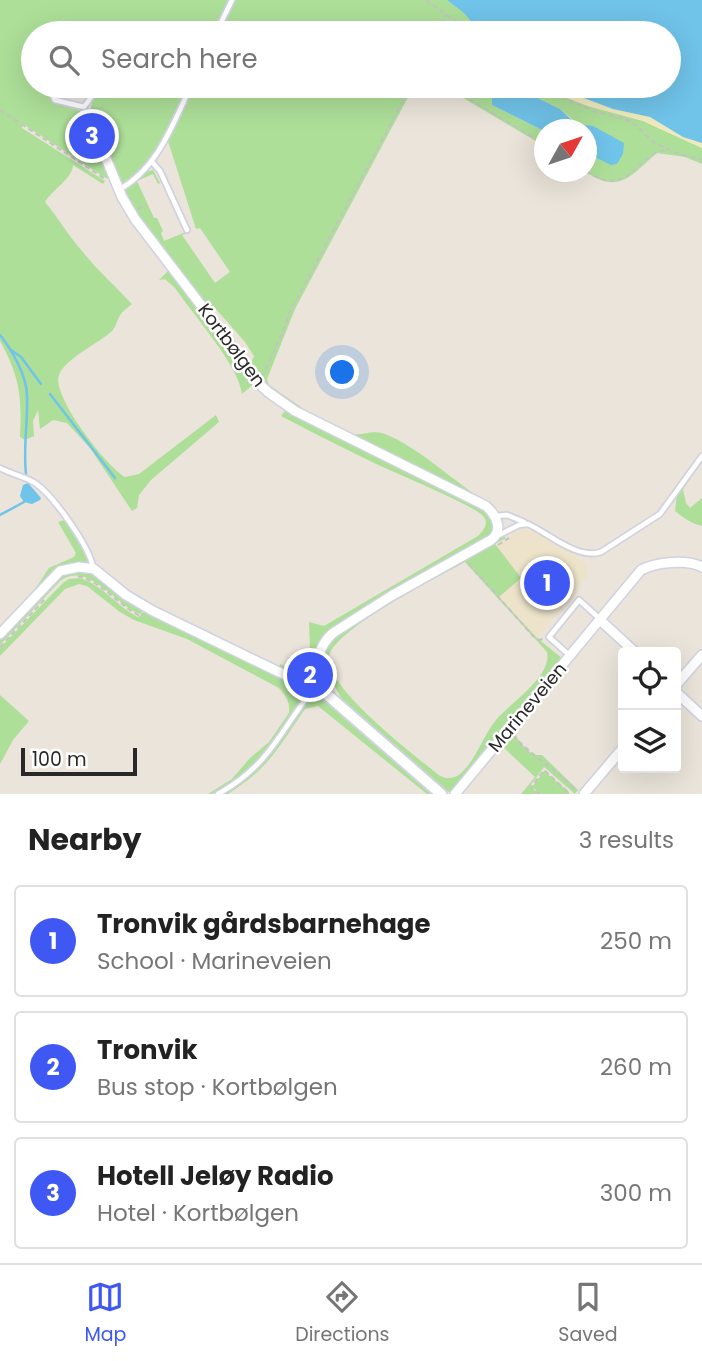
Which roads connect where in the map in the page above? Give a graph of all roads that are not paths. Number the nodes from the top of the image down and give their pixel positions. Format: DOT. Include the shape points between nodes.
graph roads {
  1 [pos="232,0"];
  2 [pos="222,21"];
  3 [pos="54,98"];
  4 [pos="91,98"];
  5 [pos="185,98"];
  6 [pos="85,107"];
  7 [pos="89,117"];
  8 [pos="152,162"];
  9 [pos="118,186"];
  10 [pos="187,230"];
  11 [pos="702,456"];
  12 [pos="0,468"];
  13 [pos="495,516"];
  14 [pos="528,524"];
  15 [pos="496,541"];
  16 [pos="702,567"];
  17 [pos="94,569"];
  18 [pos="600,620"];
  19 [pos="0,634"];
  20 [pos="630,647"];
  21 [pos="570,655"];
  22 [pos="702,655"];
  23 [pos="681,679"];
  24 [pos="316,685"];
  25 [pos="681,697"];
  26 [pos="701,715"];
  27 [pos="618,754"];
  28 [pos="218,794"];
  29 [pos="441,794"];
  30 [pos="455,794"];
  31 [pos="582,794"];
  1 -- 2 [label="lane"];
  3 -- 6 [label="lane"];
  4 -- 6 [label="lane"];
  5 -- 8 [label="lane"];
  6 -- 7 [label="lane"];
  7 -- 9 [label="street, Kortbølgen"];
  8 -- 9 [label="lane"];
  8 -- 10 [label="lane"];
  9 -- 13 [label="street, Kortbølgen" via="135,219 259,384 295,411 477,501"];
  11 -- 14 [label="lane, Kortbølgen" via="660,514 600,552 582,553"];
  12 -- 17 [label="lane" via="32,481 52,498"];
  13 -- 14 [label="lane, Kortbølgen" via="507,515"];
  13 -- 15 [label="street"];
  14 -- 15 [label="lane"];
  15 -- 24 [label="street" via="391,596 333,633 318,658"];
  16 -- 18 [label="street, Marineveien" via="688,563 644,568"];
  17 -- 19 [label="street" via="79,566 60,571"];
  17 -- 24 [label="street" via="153,611 283,674"];
  18 -- 20 [label="street"];
  18 -- 21 [label="street, Marineveien"];
  18 -- 21 [label="lane" via="579,600 549,636"];
  21 -- 30 [label="street, Marineveien"];
  22 -- 23 [label="street"];
  24 -- 28 [label="lane" via="264,759"];
  24 -- 29 [label="street"];
  25 -- 26 [label="street"];
  27 -- 31 [label="street"];
}
